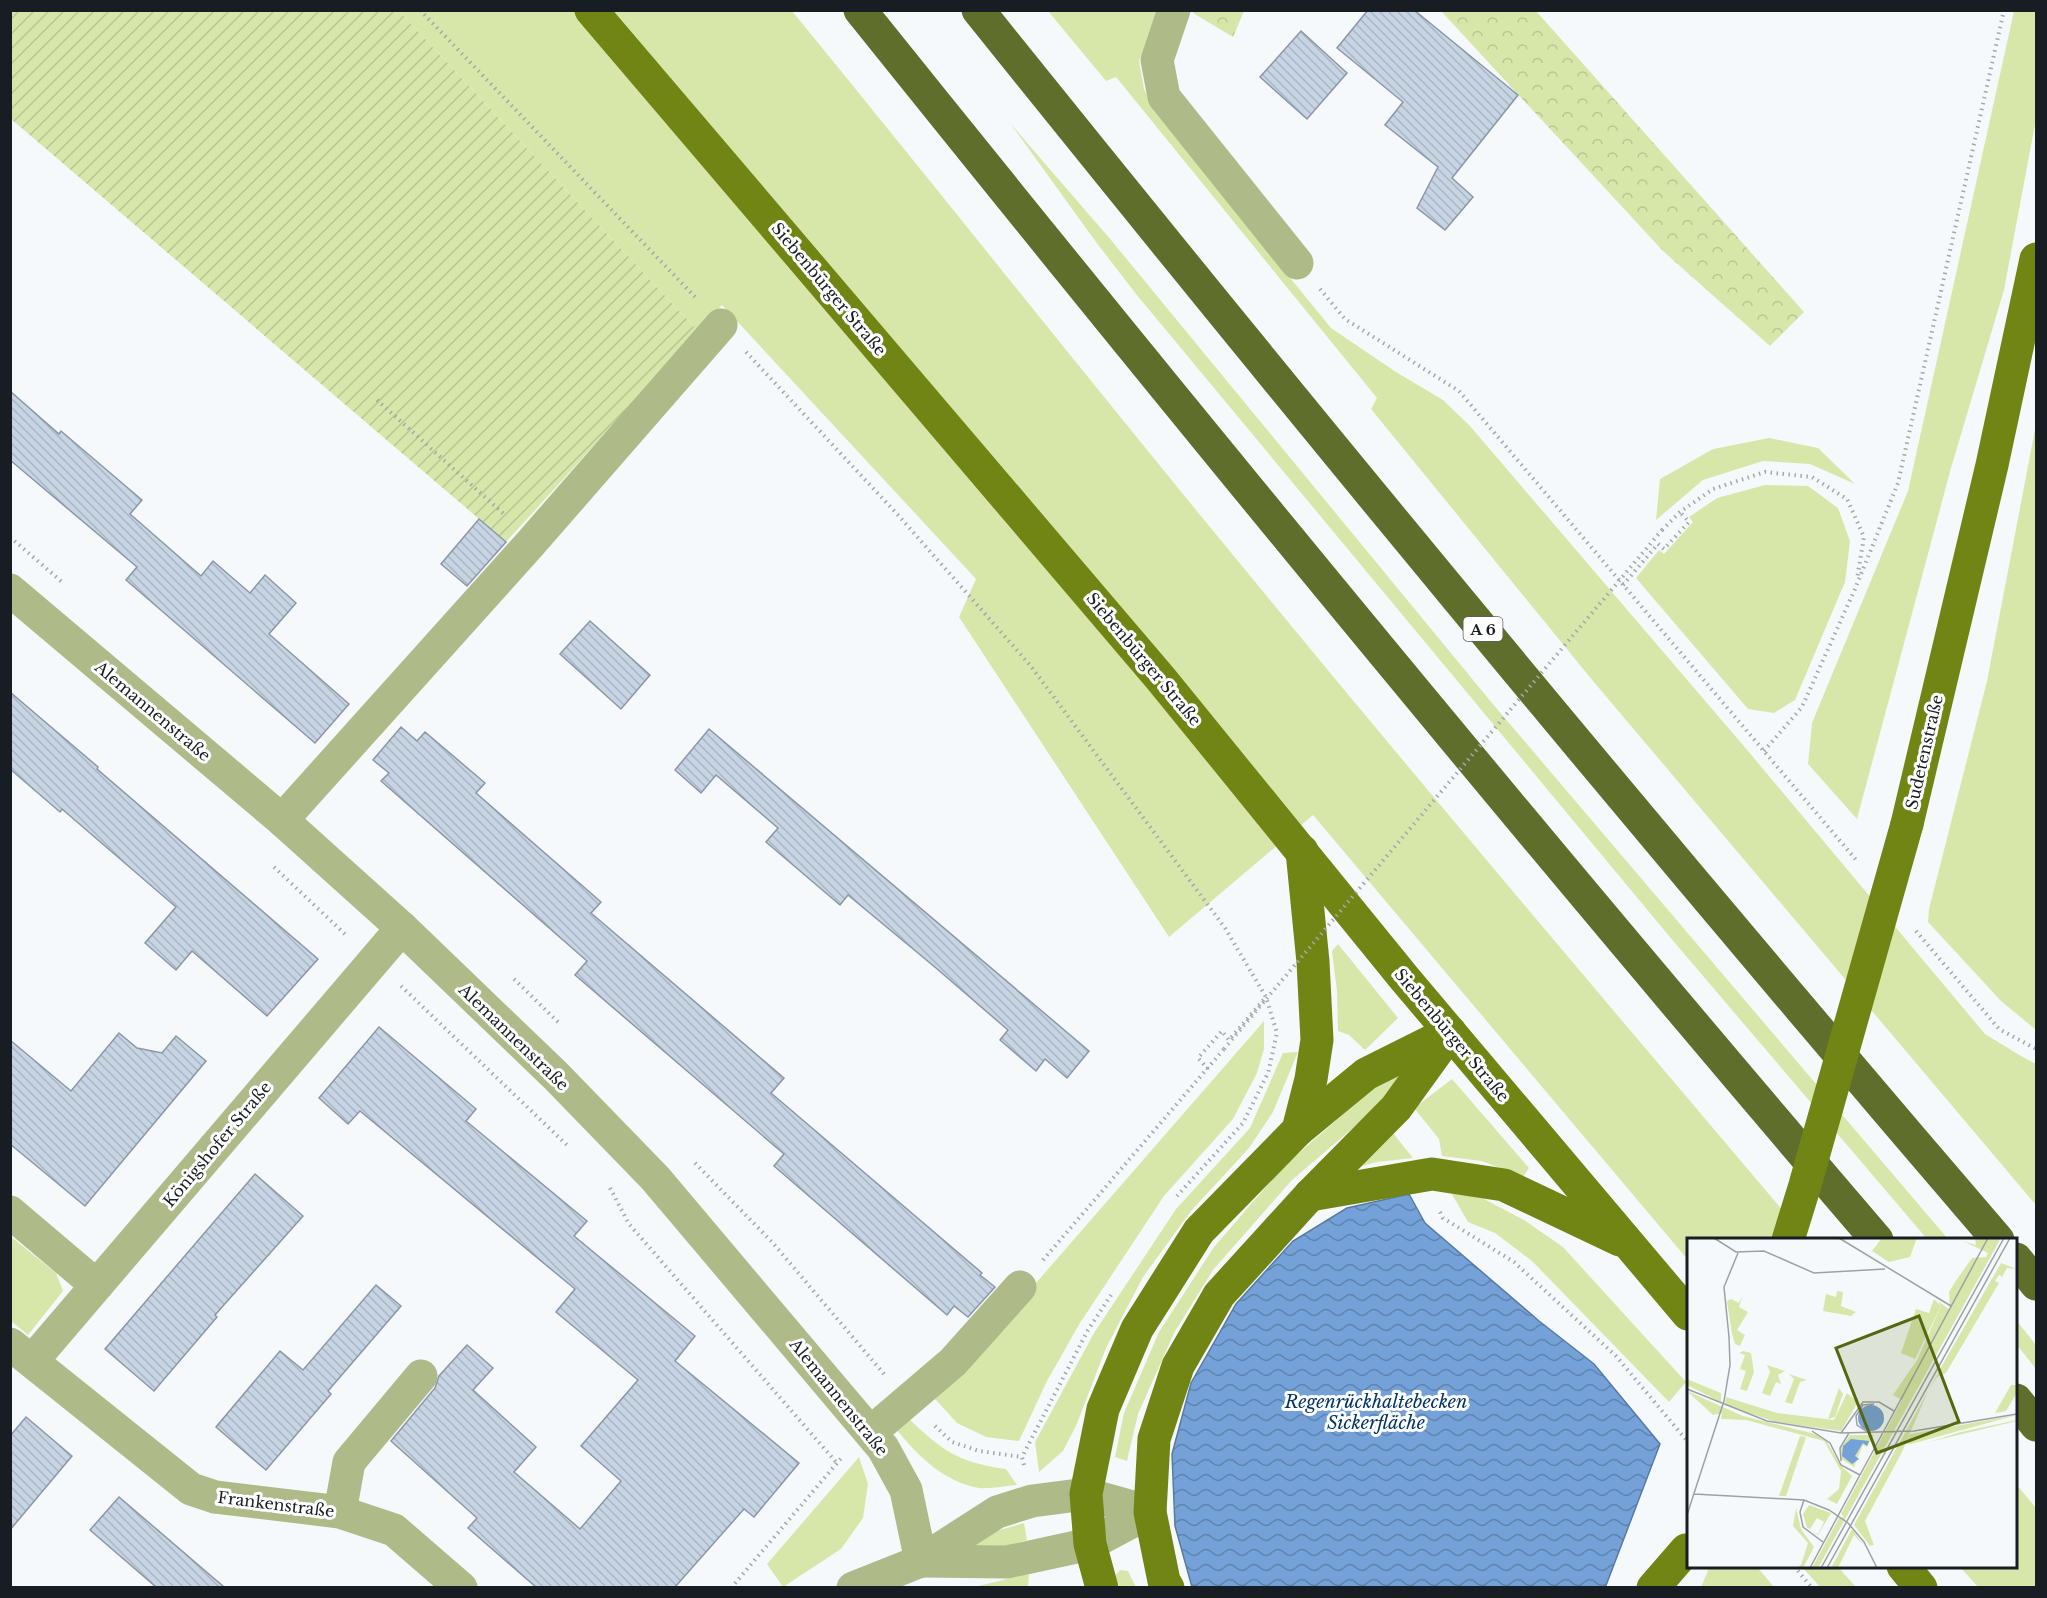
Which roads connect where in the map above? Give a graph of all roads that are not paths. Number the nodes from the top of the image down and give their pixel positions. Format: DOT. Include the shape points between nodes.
graph roads {
  1 [pos="591,10"];
  2 [pos="860,10"];
  3 [pos="978,10"];
  4 [pos="1174,10"];
  5 [pos="2037,259"];
  6 [pos="1297,263"];
  7 [pos="721,325"];
  8 [pos="10,590"];
  9 [pos="282,820"];
  10 [pos="1302,851"];
  11 [pos="402,928"];
  12 [pos="1450,1032"];
  13 [pos="1298,1130"];
  14 [pos="1310,1195"];
  15 [pos="10,1212"];
  16 [pos="1788,1238"];
  17 [pos="1876,1238"];
  18 [pos="1997,1238"];
  19 [pos="1629,1245"];
  20 [pos="2017,1260"];
  21 [pos="2037,1284"];
  22 [pos="96,1285"];
  23 [pos="1020,1287"];
  24 [pos="1687,1312"];
  25 [pos="22,1352"];
  26 [pos="421,1376"];
  27 [pos="2017,1401"];
  28 [pos="2037,1425"];
  29 [pos="871,1432"];
  30 [pos="1086,1494"];
  31 [pos="340,1512"];
  32 [pos="1150,1512"];
  33 [pos="1090,1544"];
  34 [pos="1687,1547"];
  35 [pos="921,1561"];
  36 [pos="1905,1568"];
  37 [pos="461,1587"];
  38 [pos="852,1587"];
  39 [pos="1102,1587"];
  40 [pos="1168,1587"];
  41 [pos="1653,1587"];
  42 [pos="1672,1587"];
  43 [pos="1921,1587"];
  1 -- 10 [label="main road, Siebenbürger Straße" via="1161,679"];
  2 -- 17 [label="highway" via="1343,604"];
  3 -- 18 [label="highway, A 6" via="1643,823"];
  4 -- 6 [label="street" via="1157,60 1164,97"];
  5 -- 16 [label="main road, Sudetenstraße, bridge" via="1907,824"];
  7 -- 9 [label="street"];
  8 -- 9 [label="street, Alemannenstraße"];
  9 -- 11 [label="street, Alemannenstraße"];
  10 -- 12 [label="main road, Siebenbürger Straße"];
  10 -- 13 [label="main road" via="1317,1040"];
  11 -- 22 [label="street, Königshofer Straße"];
  11 -- 29 [label="street, Alemannenstraße" via="655,1178"];
  12 -- 13 [label="main road" via="1366,1074"];
  12 -- 14 [label="main road" via="1396,1108"];
  12 -- 19 [label="main road, Siebenbürger Straße"];
  13 -- 30 [label="main road" via="1199,1231 1137,1329 1103,1409"];
  14 -- 19 [label="main road" via="1432,1174 1503,1185"];
  14 -- 32 [label="main road" via="1220,1295 1178,1366 1154,1439"];
  15 -- 22 [label="street"];
  19 -- 24 [label="main road, Siebenbürger Straße"];
  20 -- 21 [label="highway"];
  22 -- 25 [label="street, Königshofer Straße"];
  23 -- 29 [label="street" via="953,1362"];
  25 -- 31 [label="street, Frankenstraße" via="191,1489 215,1497"];
  26 -- 31 [label="street" via="349,1462"];
  27 -- 28 [label="highway"];
  29 -- 35 [label="street, Alemannenstraße" via="906,1490"];
  30 -- 32 [label="street"];
  30 -- 33 [label="main road"];
  30 -- 35 [label="street" via="1032,1501 997,1512"];
  31 -- 37 [label="street, Frankenstraße" via="394,1530"];
  32 -- 33 [label="street"];
  32 -- 40 [label="main road"];
  33 -- 35 [label="street" via="1007,1562"];
  33 -- 39 [label="main road"];
  34 -- 41 [label="main road"];
  34 -- 42 [label="main road"];
  35 -- 38 [label="street"];
  36 -- 43 [label="main road"];
}
